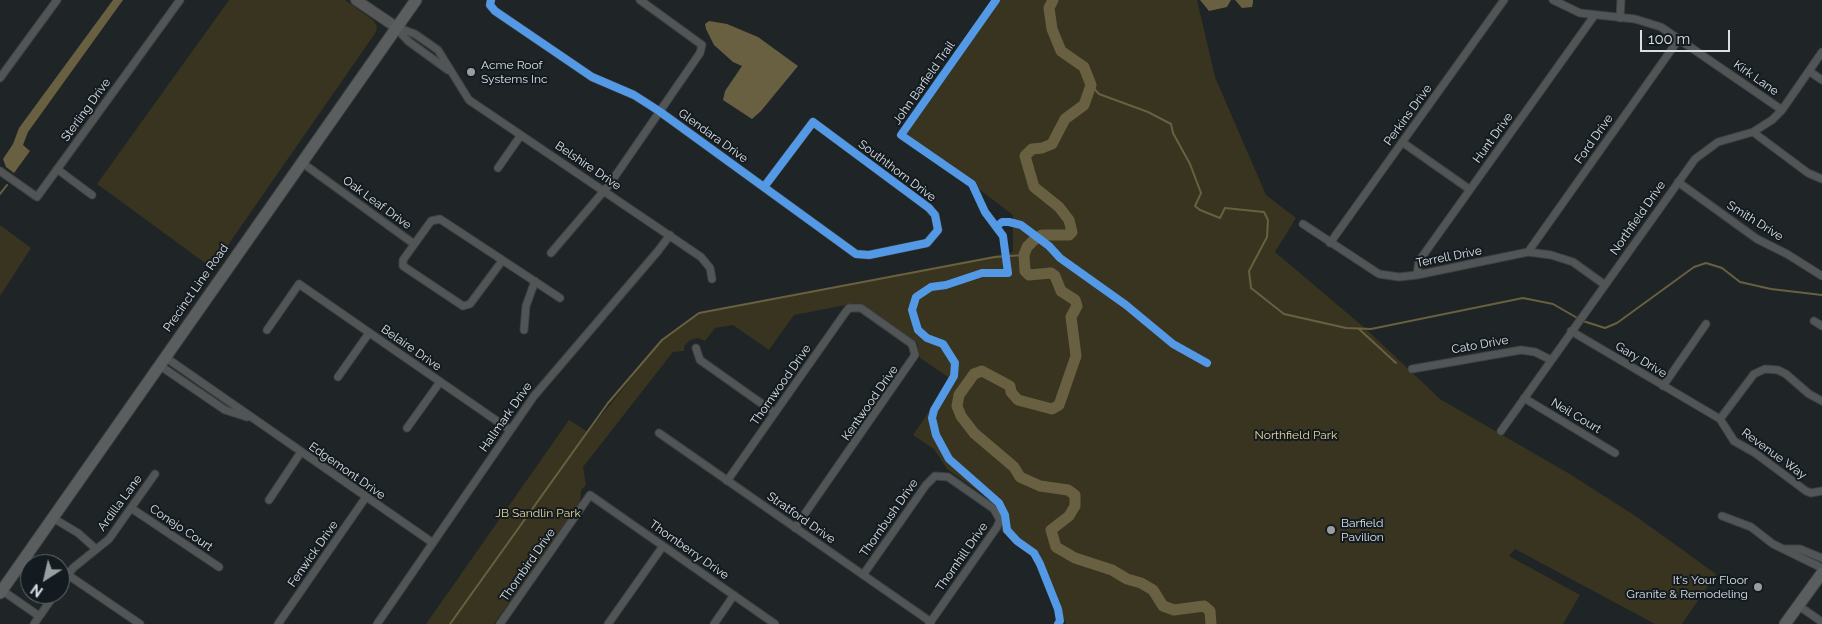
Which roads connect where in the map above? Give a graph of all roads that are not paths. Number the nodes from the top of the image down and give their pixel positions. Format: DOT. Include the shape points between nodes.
graph roads {
  1 [pos="57,0"];
  2 [pos="180,0"];
  3 [pos="356,0"];
  4 [pos="416,0"];
  5 [pos="491,0"];
  6 [pos="640,0"];
  7 [pos="1504,0"];
  8 [pos="1553,0"];
  9 [pos="1621,0"];
  10 [pos="1594,16"];
  11 [pos="1620,18"];
  12 [pos="396,27"];
  13 [pos="1679,39"];
  14 [pos="1822,52"];
  15 [pos="1809,71"];
  16 [pos="0,78"];
  17 [pos="1822,80"];
  18 [pos="1782,110"];
  19 [pos="659,111"];
  20 [pos="1753,132"];
  21 [pos="521,135"];
  22 [pos="1402,142"];
  23 [pos="301,162"];
  24 [pos="498,168"];
  25 [pos="57,169"];
  26 [pos="0,171"];
  27 [pos="1822,179"];
  28 [pos="1678,182"];
  29 [pos="764,187"];
  30 [pos="1469,189"];
  31 [pos="604,191"];
  32 [pos="92,194"];
  33 [pos="1303,224"];
  34 [pos="670,235"];
  35 [pos="1330,243"];
  36 [pos="414,244"];
  37 [pos="920,245"];
  38 [pos="1528,252"];
  39 [pos="551,253"];
  40 [pos="502,261"];
  41 [pos="1417,275"];
  42 [pos="1822,276"];
  43 [pos="712,278"];
  44 [pos="535,281"];
  45 [pos="1605,285"];
  46 [pos="560,298"];
  47 [pos="855,307"];
  48 [pos="1814,321"];
  49 [pos="1706,324"];
  50 [pos="1822,326"];
  51 [pos="268,330"];
  52 [pos="524,330"];
  53 [pos="1571,331"];
  54 [pos="369,333"];
  55 [pos="696,348"];
  56 [pos="1551,360"];
  57 [pos="162,361"];
  58 [pos="1412,369"];
  59 [pos="338,377"];
  60 [pos="440,382"];
  61 [pos="1663,386"];
  62 [pos="1524,398"];
  63 [pos="1822,401"];
  64 [pos="1698,407"];
  65 [pos="775,413"];
  66 [pos="1720,419"];
  67 [pos="407,428"];
  68 [pos="510,430"];
  69 [pos="1501,431"];
  70 [pos="659,433"];
  71 [pos="301,452"];
  72 [pos="1616,453"];
  73 [pos="156,474"];
  74 [pos="935,476"];
  75 [pos="728,481"];
  76 [pos="1820,492"];
  77 [pos="590,495"];
  78 [pos="366,497"];
  79 [pos="269,500"];
  80 [pos="131,508"];
  81 [pos="1722,516"];
  82 [pos="52,518"];
  83 [pos="795,528"];
  84 [pos="433,543"];
  85 [pos="663,546"];
  86 [pos="96,549"];
  87 [pos="1784,549"];
  88 [pos="1822,558"];
  89 [pos="219,567"];
  90 [pos="1822,568"];
  91 [pos="1822,572"];
  92 [pos="70,573"];
  93 [pos="863,575"];
  94 [pos="70,576"];
  95 [pos="1,591"];
  96 [pos="734,595"];
  97 [pos="48,604"];
  98 [pos="1799,606"];
  99 [pos="39,616"];
  100 [pos="1822,622"];
  101 [pos="930,623"];
  102 [pos="34,624"];
  103 [pos="140,624"];
  104 [pos="278,624"];
  105 [pos="377,624"];
  106 [pos="500,624"];
  107 [pos="608,624"];
  108 [pos="714,624"];
  109 [pos="775,624"];
  110 [pos="1786,624"];
  1 -- 16 [label="street"];
  2 -- 25 [label="street, Sterling Drive"];
  3 -- 12 [label="main road"];
  4 -- 12 [label="main road, Precinct Line Road"];
  5 -- 19 [label="street, Glendara Drive" via="490,5 495,11 592,77 634,95"];
  6 -- 19 [label="street" via="702,45 700,53"];
  7 -- 22 [label="street, Perkins Drive"];
  8 -- 10 [label="street, Kirk Lane" via="1569,9"];
  9 -- 11 [label="street"];
  10 -- 11 [label="street, Kirk Lane"];
  10 -- 30 [label="street, Hunt Drive"];
  11 -- 13 [label="street, Kirk Lane" via="1648,22"];
  12 -- 21 [label="street, Belshire Drive" via="408,41 450,72 469,100"];
  12 -- 23 [label="main road, Precinct Line Road"];
  13 -- 18 [label="street, Kirk Lane"];
  13 -- 38 [label="street, Ford Drive"];
  14 -- 15 [label="street, Northfield Drive"];
  15 -- 17 [label="street"];
  15 -- 18 [label="street, Northfield Drive"];
  18 -- 20 [label="street, Northfield Drive"];
  19 -- 29 [label="street, Glendara Drive"];
  19 -- 31 [label="street"];
  20 -- 27 [label="street" via="1808,173"];
  20 -- 28 [label="street, Northfield Drive" via="1711,146 1695,159"];
  21 -- 24 [label="street"];
  21 -- 31 [label="street, Belshire Drive"];
  22 -- 30 [label="street"];
  22 -- 35 [label="street, Perkins Drive"];
  23 -- 36 [label="street, Oak Leaf Drive"];
  23 -- 57 [label="main road, Precinct Line Road"];
  25 -- 26 [label="street, Sterling Drive" via="37,197"];
  25 -- 32 [label="street"];
  28 -- 42 [label="street, Smith Drive" via="1758,239"];
  28 -- 45 [label="street, Northfield Drive"];
  29 -- 37 [label="street, Glendara Drive" via="856,254 869,255"];
  29 -- 37 [label="street, Souththorn Drive" via="812,122 930,208 938,230 932,240"];
  30 -- 41 [label="street, Hunt Drive" via="1419,261"];
  31 -- 34 [label="street, Belshire Drive"];
  31 -- 39 [label="street"];
  33 -- 35 [label="street, Terrell Drive"];
  34 -- 43 [label="street, Belshire Drive" via="706,262"];
  34 -- 68 [label="street, Hallmark Drive" via="546,382"];
  35 -- 41 [label="street, Terrell Drive" via="1379,274"];
  36 -- 40 [label="street, Oak Leaf Drive" via="431,221 440,219"];
  36 -- 40 [label="street" via="402,266 463,306 470,304"];
  38 -- 41 [label="street, Terrell Drive"];
  38 -- 45 [label="street, Terrell Drive" via="1573,262"];
  40 -- 44 [label="street, Oak Leaf Drive"];
  44 -- 46 [label="street, Oak Leaf Drive"];
  44 -- 52 [label="street" via="526,306"];
  45 -- 53 [label="street, Northfield Drive"];
  47 -- 65 [label="street, Thornwood Drive" via="845,313"];
  47 -- 83 [label="street, Kentwood Drive" via="912,344 915,355"];
  48 -- 50 [label="street"];
  49 -- 61 [label="street"];
  51 -- 54 [label="street, Belaire Drive" via="299,284"];
  53 -- 56 [label="street, Northfield Drive"];
  53 -- 61 [label="street, Gary Drive"];
  54 -- 59 [label="street"];
  54 -- 60 [label="street, Belaire Drive"];
  55 -- 65 [label="street" via="700,360"];
  56 -- 58 [label="street, Cato Drive" via="1535,352 1521,350"];
  56 -- 62 [label="street, Northfield Drive"];
  57 -- 71 [label="street, Edgemont Drive" via="225,410 250,417"];
  57 -- 82 [label="main road, Precinct Line Road"];
  60 -- 67 [label="street"];
  60 -- 68 [label="street, Belaire Drive"];
  61 -- 64 [label="street, Gary Drive"];
  62 -- 69 [label="street, Northfield Drive"];
  62 -- 72 [label="street, Neil Court"];
  63 -- 66 [label="street" via="1786,374 1764,369 1754,374"];
  64 -- 66 [label="street, Revenue Way"];
  65 -- 75 [label="street, Thornwood Drive"];
  66 -- 76 [label="street, Revenue Way" via="1734,440 1806,491"];
  68 -- 84 [label="street, Hallmark Drive"];
  70 -- 75 [label="street, Stratford Drive"];
  71 -- 78 [label="street, Edgemont Drive"];
  71 -- 79 [label="street"];
  73 -- 80 [label="street, Ardilla Lane"];
  74 -- 93 [label="street, Thornbush Drive"];
  74 -- 101 [label="street, Thornhill Drive" via="948,477 994,509 1000,520"];
  75 -- 83 [label="street, Stratford Drive"];
  77 -- 85 [label="street, Thornberry Drive"];
  77 -- 106 [label="street, Thornbird Drive"];
  78 -- 84 [label="street, Edgemont Drive"];
  78 -- 104 [label="street, Fenwick Drive"];
  80 -- 86 [label="street, Ardilla Lane" via="109,539"];
  80 -- 89 [label="street, Conejo Court"];
  81 -- 87 [label="street" via="1751,527"];
  82 -- 86 [label="street" via="78,533"];
  82 -- 95 [label="main road, Precinct Line Road"];
  83 -- 93 [label="street, Stratford Drive"];
  84 -- 105 [label="street, Hallmark Drive"];
  85 -- 96 [label="street, Thornberry Drive"];
  85 -- 107 [label="street"];
  86 -- 92 [label="street, Ardilla Lane"];
  87 -- 88 [label="street" via="1810,551"];
  87 -- 90 [label="street"];
  91 -- 98 [label="main road"];
  93 -- 101 [label="street, Stratford Drive"];
  94 -- 103 [label="street"];
  95 -- 99 [label="street"];
  96 -- 108 [label="street"];
  96 -- 109 [label="street, Thornberry Drive"];
  97 -- 99 [label="street"];
  98 -- 100 [label="street"];
  98 -- 110 [label="main road"];
  99 -- 102 [label="street"];
}
